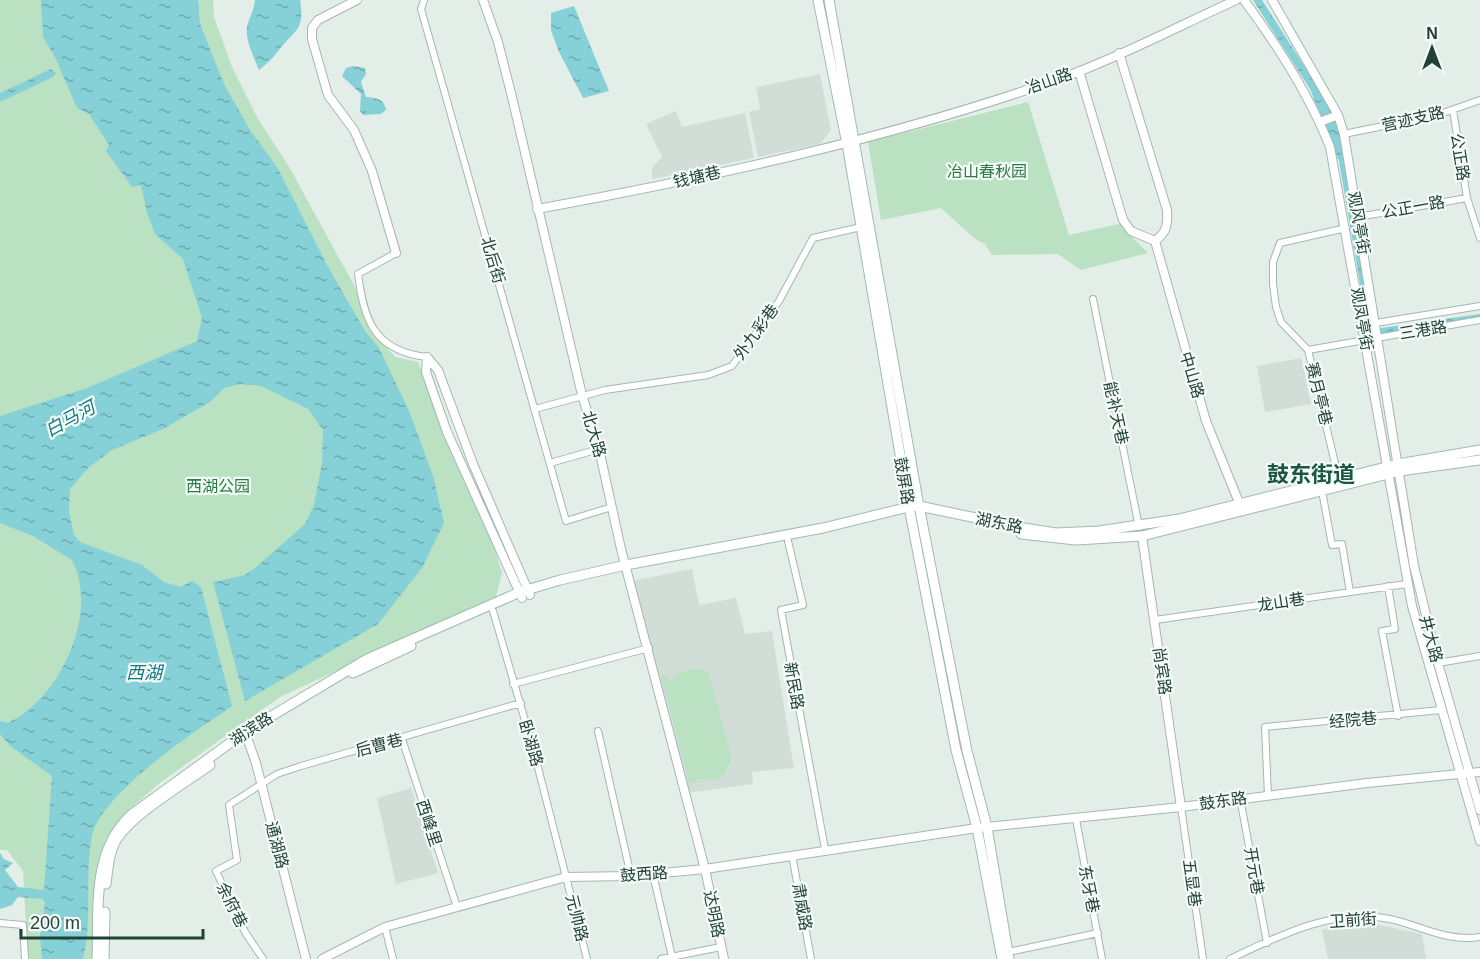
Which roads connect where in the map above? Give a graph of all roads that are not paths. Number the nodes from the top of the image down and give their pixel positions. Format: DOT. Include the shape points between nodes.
graph roads {
  1 [pos="357,0"];
  2 [pos="424,0"];
  3 [pos="483,0"];
  4 [pos="818,0"];
  5 [pos="829,0"];
  6 [pos="1236,0"];
  7 [pos="1244,0"];
  8 [pos="1272,0"];
  9 [pos="1119,53"];
  10 [pos="1079,71"];
  11 [pos="1480,100"];
  12 [pos="1453,110"];
  13 [pos="1338,115"];
  14 [pos="1320,122"];
  15 [pos="1344,134"];
  16 [pos="851,143"];
  17 [pos="1467,198"];
  18 [pos="537,209"];
  19 [pos="1358,217"];
  20 [pos="861,227"];
  21 [pos="1346,228"];
  22 [pos="1480,237"];
  23 [pos="1155,241"];
  24 [pos="396,253"];
  25 [pos="1093,299"];
  26 [pos="1480,306"];
  27 [pos="1480,320"];
  28 [pos="1376,322"];
  29 [pos="1378,337"];
  30 [pos="1365,339"];
  31 [pos="1308,350"];
  32 [pos="427,357"];
  33 [pos="582,395"];
  34 [pos="535,409"];
  35 [pos="598,449"];
  36 [pos="1480,450"];
  37 [pos="1480,460"];
  38 [pos="550,463"];
  39 [pos="1394,469"];
  40 [pos="1339,480"];
  41 [pos="1322,491"];
  42 [pos="1240,505"];
  43 [pos="612,507"];
  44 [pos="914,509"];
  45 [pos="1140,532"];
  46 [pos="788,541"];
  47 [pos="627,568"];
  48 [pos="1407,584"];
  49 [pos="1388,586"];
  50 [pos="1350,592"];
  51 [pos="525,593"];
  52 [pos="493,611"];
  53 [pos="1155,620"];
  54 [pos="649,648"];
  55 [pos="1480,656"];
  56 [pos="1438,663"];
  57 [pos="513,684"];
  58 [pos="521,703"];
  59 [pos="1441,710"];
  60 [pos="1398,716"];
  61 [pos="598,731"];
  62 [pos="246,735"];
  63 [pos="402,739"];
  64 [pos="1480,772"];
  65 [pos="1468,774"];
  66 [pos="1459,775"];
  67 [pos="261,786"];
  68 [pos="1268,795"];
  69 [pos="243,798"];
  70 [pos="1240,798"];
  71 [pos="1181,807"];
  72 [pos="1480,810"];
  73 [pos="1076,819"];
  74 [pos="982,828"];
  75 [pos="1480,841"];
  76 [pos="825,849"];
  77 [pos="792,855"];
  78 [pos="705,869"];
  79 [pos="653,874"];
  80 [pos="632,876"];
  81 [pos="566,877"];
  82 [pos="457,907"];
  83 [pos="0,923"];
  84 [pos="384,927"];
  85 [pos="1098,933"];
  86 [pos="1480,937"];
  87 [pos="1267,943"];
  88 [pos="721,947"];
  89 [pos="1246,956"];
  90 [pos="672,957"];
  91 [pos="1006,957"];
  92 [pos="25,959"];
  93 [pos="97,959"];
  94 [pos="104,959"];
  95 [pos="263,959"];
  96 [pos="306,959"];
  97 [pos="322,959"];
  98 [pos="393,959"];
  99 [pos="587,959"];
  100 [pos="661,959"];
  101 [pos="724,959"];
  102 [pos="811,959"];
  103 [pos="1102,959"];
  104 [pos="1203,959"];
  105 [pos="1230,959"];
  1 -- 24 [label="street" via="318,20 312,28 312,39 328,95 354,130 372,171"];
  2 -- 34 [label="street, 北后街" via="421,9"];
  3 -- 18 [label="street, 北大路" via="498,42"];
  4 -- 16 [label="main road, 鼓屏路"];
  5 -- 16 [label="main road, 鼓屏路"];
  6 -- 9 [label="street, 冶山路"];
  7 -- 14 [label="street, 观凤亭街" via="1295,74"];
  8 -- 13 [label="street, 观风亭街"];
  9 -- 10 [label="street, 冶山路"];
  9 -- 23 [label="street" via="1167,210 1164,234"];
  10 -- 16 [label="street, 冶山路"];
  10 -- 23 [label="street" via="1123,220 1131,231"];
  11 -- 12 [label="street, 营迹支路"];
  12 -- 15 [label="street, 营迹支路"];
  12 -- 17 [label="street, 公正路"];
  13 -- 14 [label="street"];
  13 -- 15 [label="street, 观风亭街"];
  14 -- 21 [label="street, 观凤亭街" via="1330,147"];
  15 -- 19 [label="street, 观风亭街"];
  16 -- 18 [label="street, 钱塘巷"];
  16 -- 20 [label="main road, 鼓屏路"];
  16 -- 44 [label="main road, 鼓屏路"];
  17 -- 19 [label="street, 公正一路"];
  17 -- 22 [label="street, 公正路"];
  18 -- 33 [label="street, 北大路"];
  19 -- 28 [label="street, 观风亭街"];
  20 -- 33 [label="street, 外九彩巷" via="813,238 779,301 732,366 708,375"];
  20 -- 44 [label="main road, 鼓屏路"];
  21 -- 30 [label="street, 观凤亭街"];
  21 -- 31 [label="street, 赛月亭巷" via="1280,243 1273,262 1272,284 1281,322"];
  23 -- 42 [label="street, 中山路" via="1206,421"];
  24 -- 32 [label="street" via="358,274 363,310 373,330 390,344"];
  25 -- 45 [label="street, 能补天巷"];
  26 -- 28 [label="street"];
  27 -- 29 [label="street, 三港路"];
  28 -- 29 [label="street, 观风亭街"];
  29 -- 30 [label="street, 三港路"];
  29 -- 39 [label="street, 观风亭街"];
  30 -- 31 [label="street, 三港路"];
  30 -- 39 [label="street, 观凤亭街"];
  31 -- 40 [label="street, 赛月亭巷"];
  32 -- 51 [label="street" via="438,370"];
  32 -- 51 [label="street" via="426,372 447,432"];
  33 -- 34 [label="street, 外九彩巷"];
  33 -- 35 [label="street, 北大路"];
  34 -- 38 [label="street, 北后街"];
  35 -- 38 [label="street"];
  35 -- 43 [label="street, 北大路"];
  36 -- 39 [label="main road, 湖东路"];
  37 -- 39 [label="main road, 湖东路"];
  38 -- 43 [label="street, 北后街" via="566,521"];
  39 -- 40 [label="main road, 湖东路"];
  39 -- 41 [label="main road, 湖东路"];
  39 -- 48 [label="street"];
  39 -- 56 [label="street, 井大路"];
  40 -- 42 [label="main road, 湖东路"];
  41 -- 45 [label="main road, 湖东路"];
  41 -- 50 [label="street" via="1332,545 1342,544"];
  42 -- 45 [label="main road, 湖东路"];
  43 -- 47 [label="street, 北大路"];
  44 -- 45 [label="main road, 湖东路" via="1054,539 1107,540"];
  44 -- 46 [label="main road, 湖东路"];
  44 -- 47 [label="main road, 湖东路"];
  44 -- 74 [label="main road, 鼓屏路" via="956,750"];
  45 -- 53 [label="street, 尚宾路"];
  46 -- 47 [label="main road, 湖东路"];
  46 -- 76 [label="street, 新民路" via="803,605 781,610"];
  47 -- 51 [label="main road, 湖东路"];
  47 -- 54 [label="street, 北大路"];
  48 -- 49 [label="street, 龙山巷"];
  48 -- 59 [label="street"];
  49 -- 50 [label="street, 龙山巷"];
  49 -- 60 [label="street" via="1395,629 1382,631"];
  50 -- 53 [label="street, 龙山巷"];
  51 -- 52 [label="main road, 湖滨路"];
  51 -- 62 [label="main road, 湖滨路" via="367,659"];
  52 -- 57 [label="street, 卧湖路"];
  52 -- 62 [label="main road, 湖滨路" via="355,672"];
  53 -- 71 [label="street, 尚宾路"];
  54 -- 57 [label="street"];
  54 -- 78 [label="street, 北大路"];
  55 -- 56 [label="street"];
  56 -- 65 [label="street, 井大路"];
  57 -- 58 [label="street, 卧湖路"];
  58 -- 63 [label="street, 后曹巷"];
  58 -- 81 [label="street, 卧湖路"];
  59 -- 60 [label="street, 经院巷"];
  59 -- 66 [label="street"];
  60 -- 68 [label="street, 经院巷" via="1265,727"];
  61 -- 80 [label="street"];
  62 -- 67 [label="street, 通湖路"];
  62 -- 93 [label="main road, 湖滨路" via="130,815 116,829 102,861"];
  62 -- 94 [label="main road, 湖滨路" via="127,826 115,843 105,890"];
  63 -- 67 [label="street, 后曹巷" via="300,766 277,774"];
  63 -- 82 [label="street, 西峰里"];
  64 -- 65 [label="street, 鼓东路"];
  65 -- 66 [label="street, 鼓东路"];
  65 -- 72 [label="street, 井大路"];
  66 -- 68 [label="street, 鼓东路"];
  66 -- 75 [label="street"];
  67 -- 69 [label="street, 后曹巷"];
  67 -- 96 [label="street, 通湖路"];
  68 -- 70 [label="street, 鼓东路"];
  69 -- 95 [label="street, 余府巷" via="229,805 237,860 216,871 245,932"];
  70 -- 71 [label="street, 鼓东路"];
  70 -- 87 [label="street, 开元巷"];
  71 -- 73 [label="street, 鼓东路"];
  71 -- 104 [label="street, 五显巷"];
  73 -- 74 [label="street, 鼓东路"];
  73 -- 85 [label="street, 东牙巷"];
  74 -- 76 [label="street, 鼓西路"];
  74 -- 91 [label="main road, 鼓屏路"];
  76 -- 77 [label="street, 鼓西路"];
  77 -- 78 [label="street, 鼓西路"];
  77 -- 102 [label="street, 肃威路"];
  78 -- 79 [label="street, 鼓西路"];
  78 -- 88 [label="street, 达明路"];
  79 -- 80 [label="street, 鼓西路"];
  79 -- 90 [label="street"];
  80 -- 81 [label="street, 鼓西路"];
  81 -- 82 [label="street, 鼓西路"];
  81 -- 99 [label="street, 元帅路"];
  82 -- 84 [label="street, 鼓西路"];
  83 -- 92 [label="street" via="23,925"];
  84 -- 97 [label="street, 鼓西路"];
  84 -- 98 [label="street"];
  85 -- 91 [label="street"];
  85 -- 103 [label="street, 东牙巷"];
  86 -- 87 [label="street, 卫前街" via="1438,935 1388,919 1362,917 1332,919"];
  87 -- 89 [label="street, 卫前街"];
  88 -- 90 [label="street"];
  88 -- 101 [label="street, 达明路"];
  89 -- 105 [label="street, 卫前街"];
  90 -- 100 [label="street"];
}
